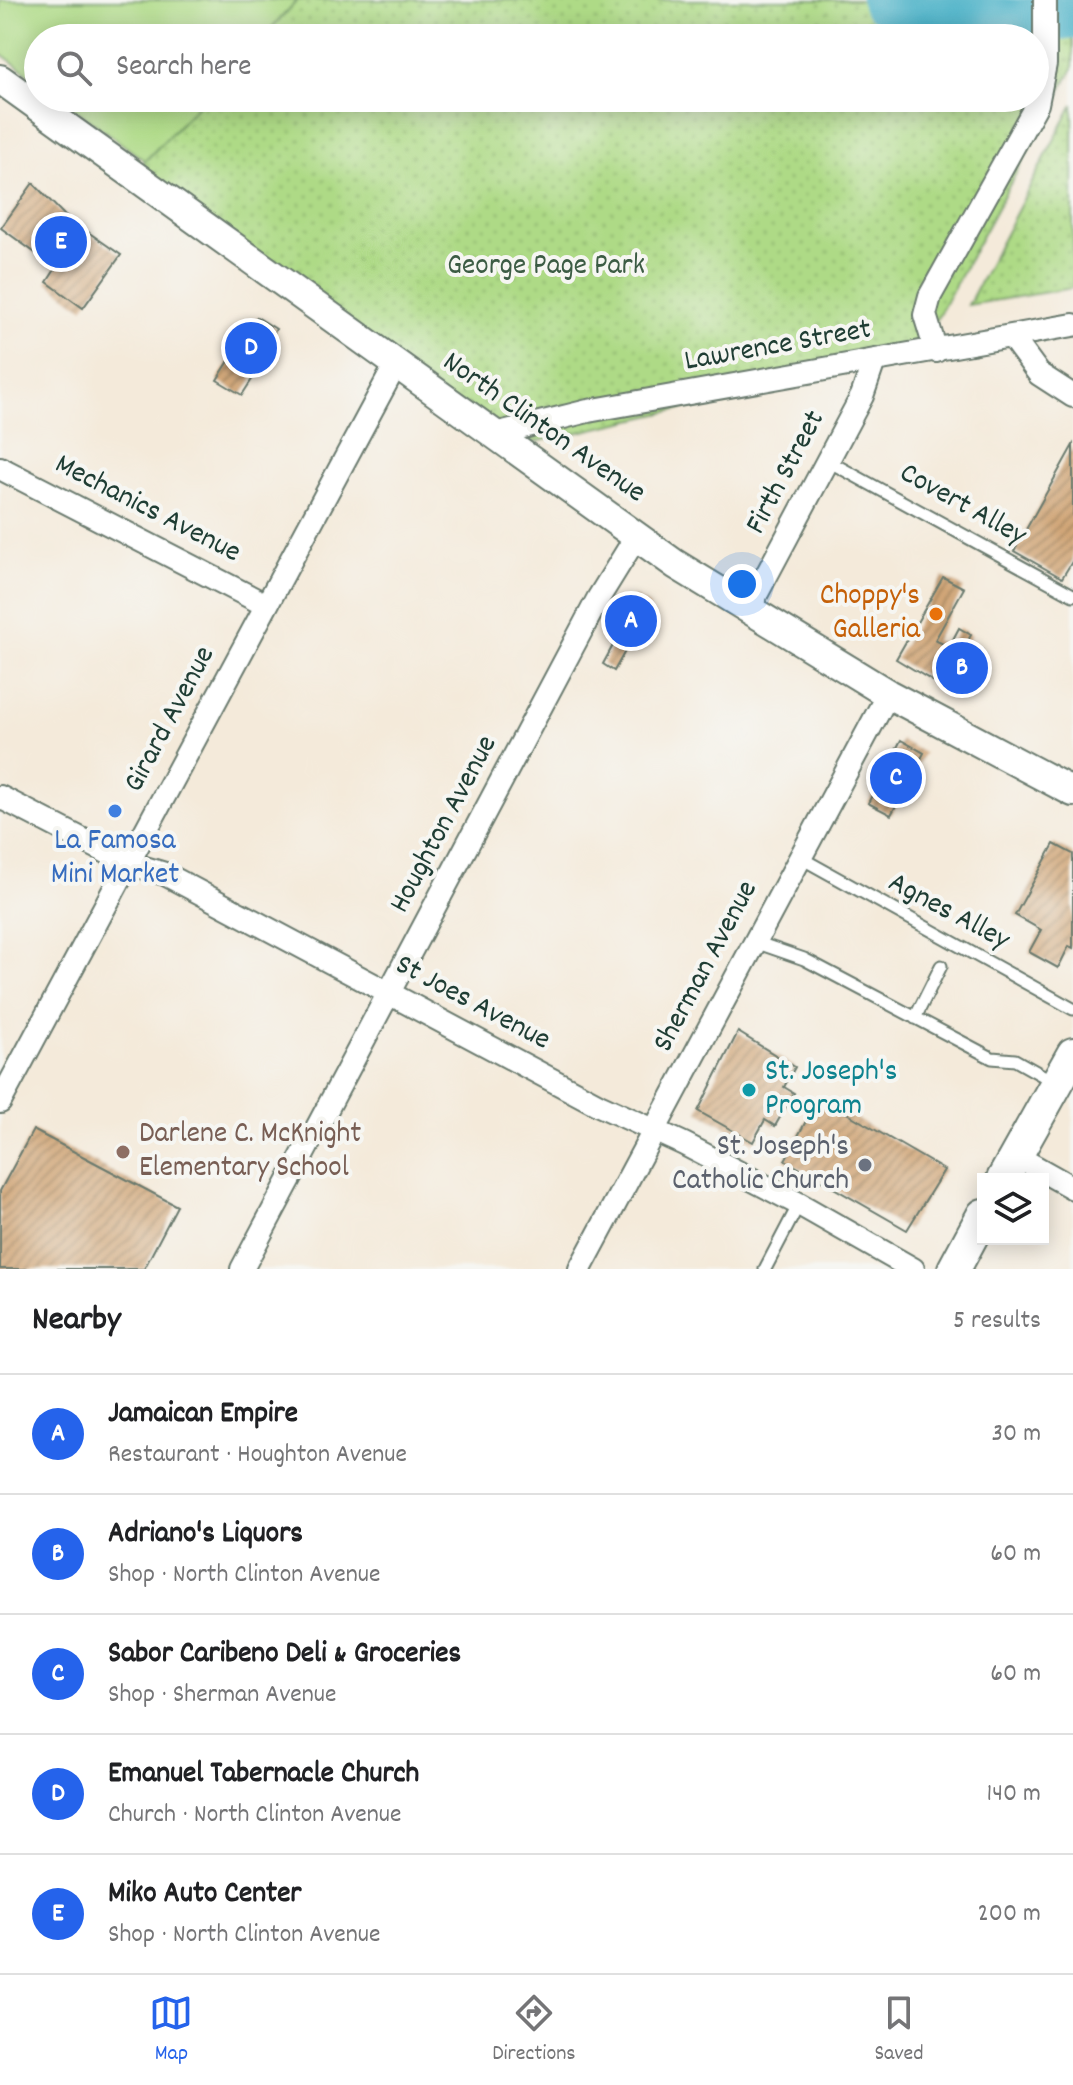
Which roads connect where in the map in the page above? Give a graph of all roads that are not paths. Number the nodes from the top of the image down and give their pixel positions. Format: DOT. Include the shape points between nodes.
graph roads {
  1 [pos="1045,0"];
  2 [pos="1045,24"];
  3 [pos="0,79"];
  4 [pos="24,96"];
  5 [pos="45,112"];
  6 [pos="1033,112"];
  7 [pos="1073,325"];
  8 [pos="1011,336"];
  9 [pos="936,351"];
  10 [pos="874,361"];
  11 [pos="395,366"];
  12 [pos="1073,396"];
  13 [pos="495,434"];
  14 [pos="828,461"];
  15 [pos="0,468"];
  16 [pos="636,537"];
  17 [pos="1073,595"];
  18 [pos="266,605"];
  19 [pos="748,610"];
  20 [pos="888,694"];
  21 [pos="1073,792"];
  22 [pos="0,797"];
  23 [pos="801,858"];
  24 [pos="128,863"];
  25 [pos="755,942"];
  26 [pos="941,966"];
  27 [pos="387,993"];
  28 [pos="1073,1009"];
  29 [pos="915,1018"];
  30 [pos="1073,1054"];
  31 [pos="1056,1083"];
  32 [pos="0,1102"];
  33 [pos="654,1130"];
  34 [pos="1009,1167"];
  35 [pos="1073,1188"];
  36 [pos="799,1204"];
  37 [pos="977,1226"];
  38 [pos="242,1269"];
  39 [pos="580,1269"];
  40 [pos="765,1269"];
  41 [pos="913,1269"];
  42 [pos="954,1269"];
  1 -- 2 [label="street"];
  3 -- 4 [label="street, North Clinton Avenue"];
  5 -- 11 [label="street, North Clinton Avenue"];
  6 -- 9 [label="street" via="930,296 925,315"];
  7 -- 8 [label="street, Lawrence Street"];
  8 -- 9 [label="street, Lawrence Street"];
  8 -- 12 [label="street" via="1039,374"];
  9 -- 10 [label="street, Lawrence Street"];
  10 -- 13 [label="street, Lawrence Street" via="588,411"];
  10 -- 14 [label="street, Firth Street"];
  11 -- 13 [label="street, North Clinton Avenue"];
  11 -- 18 [label="street, Girard Avenue"];
  13 -- 16 [label="street, North Clinton Avenue"];
  14 -- 17 [label="lane, Covert Alley"];
  14 -- 19 [label="street, Firth Street"];
  15 -- 18 [label="street, Mechanics Avenue"];
  16 -- 19 [label="street, North Clinton Avenue"];
  16 -- 27 [label="street, Houghton Avenue"];
  18 -- 24 [label="street, Girard Avenue"];
  19 -- 20 [label="street, North Clinton Avenue"];
  20 -- 21 [label="street, North Clinton Avenue"];
  20 -- 23 [label="street, Sherman Avenue"];
  22 -- 24 [label="street, St Joes Avenue"];
  23 -- 25 [label="street, Sherman Avenue"];
  23 -- 28 [label="lane, Agnes Alley"];
  24 -- 27 [label="street, St Joes Avenue" via="165,874"];
  24 -- 32 [label="street, Girard Avenue"];
  25 -- 29 [label="lane" via="804,959"];
  25 -- 33 [label="street, Sherman Avenue"];
  26 -- 29 [label="lane"];
  27 -- 33 [label="street, St Joes Avenue"];
  27 -- 38 [label="street, Houghton Avenue"];
  29 -- 31 [label="lane" via="992,1058 1015,1060"];
  30 -- 31 [label="main road"];
  31 -- 34 [label="main road"];
  33 -- 36 [label="street, St Joes Avenue"];
  33 -- 39 [label="street, Sherman Avenue"];
  34 -- 35 [label="street"];
  36 -- 40 [label="lane"];
  36 -- 41 [label="street, St Joes Avenue"];
  37 -- 42 [label="main road"];
}
